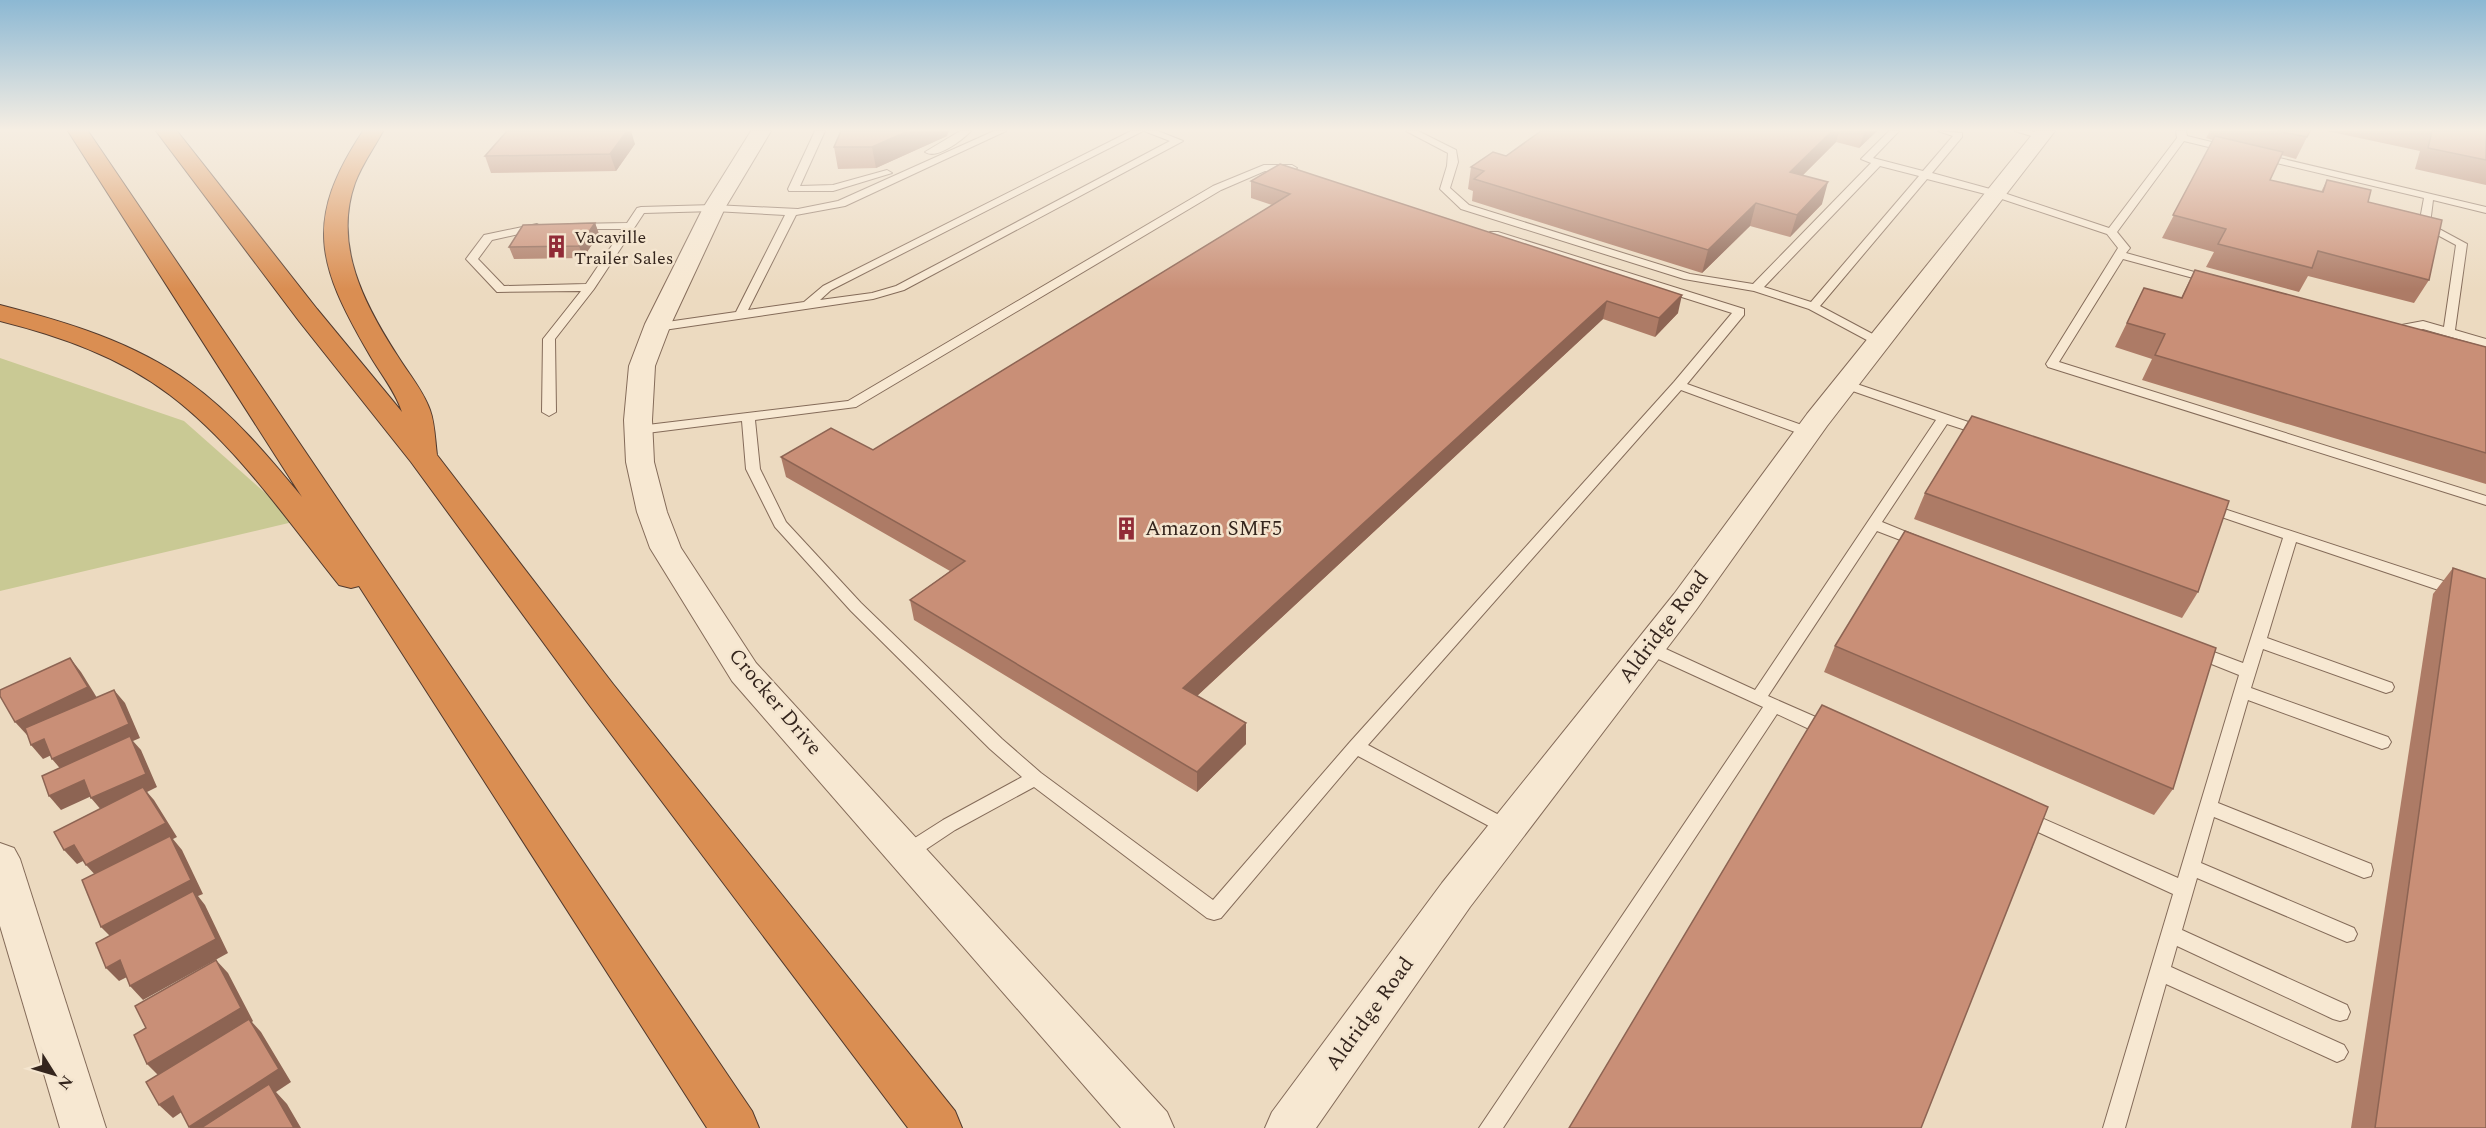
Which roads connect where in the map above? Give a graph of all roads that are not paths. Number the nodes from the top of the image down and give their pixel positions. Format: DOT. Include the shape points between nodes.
graph roads {
  1 [pos="113,184"];
  2 [pos="207,184"];
  3 [pos="343,184"];
  4 [pos="729,184"];
  5 [pos="795,184"];
  6 [pos="852,184"];
  7 [pos="886,184"];
  8 [pos="1034,184"];
  9 [pos="1097,184"];
  10 [pos="1227,184"];
  11 [pos="1446,184"];
  12 [pos="1857,184"];
  13 [pos="1916,184"];
  14 [pos="1959,184"];
  15 [pos="2003,184"];
  16 [pos="2146,184"];
  17 [pos="2376,184"];
  18 [pos="1997,194"];
  19 [pos="2429,196"];
  20 [pos="714,208"];
  21 [pos="2486,210"];
  22 [pos="792,212"];
  23 [pos="630,226"];
  24 [pos="1478,229"];
  25 [pos="2111,232"];
  26 [pos="2120,255"];
  27 [pos="2221,282"];
  28 [pos="590,287"];
  29 [pos="1756,288"];
  30 [pos="808,305"];
  31 [pos="1814,307"];
  32 [pos="0,313"];
  33 [pos="740,315"];
  34 [pos="2379,325"];
  35 [pos="657,327"];
  36 [pos="2449,332"];
  37 [pos="1878,342"];
  38 [pos="2486,343"];
  39 [pos="1845,384"];
  40 [pos="1679,385"];
  41 [pos="549,412"];
  42 [pos="748,416"];
  43 [pos="1944,418"];
  44 [pos="639,430"];
  45 [pos="1808,432"];
  46 [pos="2000,437"];
  47 [pos="422,456"];
  48 [pos="2190,501"];
  49 [pos="2486,501"];
  50 [pos="1874,524"];
  51 [pos="2291,536"];
  52 [pos="1940,550"];
  53 [pos="2486,602"];
  54 [pos="2257,641"];
  55 [pos="2182,646"];
  56 [pos="1649,648"];
  57 [pos="2248,672"];
  58 [pos="2386,687"];
  59 [pos="447,691"];
  60 [pos="2242,691"];
  61 [pos="1766,701"];
  62 [pos="1850,739"];
  63 [pos="2382,742"];
  64 [pos="1356,747"];
  65 [pos="1035,778"];
  66 [pos="2208,807"];
  67 [pos="2011,812"];
  68 [pos="1508,828"];
  69 [pos="906,854"];
  70 [pos="0,859"];
  71 [pos="2191,867"];
  72 [pos="2364,870"];
  73 [pos="2184,890"];
  74 [pos="10,927"];
  75 [pos="2171,934"];
  76 [pos="2347,934"];
  77 [pos="2160,971"];
  78 [pos="2340,1012"];
  79 [pos="2337,1052"];
  80 [pos="83,1128"];
  81 [pos="735,1128"];
  82 [pos="938,1128"];
  83 [pos="1151,1128"];
  84 [pos="1288,1128"];
  85 [pos="1490,1128"];
  86 [pos="2114,1128"];
  1 -- 59 [label="highway"];
  2 -- 47 [label="highway"];
  3 -- 47 [label="highway" via="336,219 341,276 353,305 416,410"];
  4 -- 20 [label="street, Crocker Drive"];
  5 -- 6 [label="lane" via="793,189"];
  7 -- 22 [label="lane" via="841,204"];
  8 -- 30 [label="lane" via="827,288"];
  9 -- 30 [label="lane" via="900,288"];
  10 -- 42 [label="lane" via="851,404"];
  11 -- 29 [label="lane" via="1445,189 1465,207 1689,277"];
  12 -- 29 [label="lane"];
  13 -- 31 [label="lane"];
  14 -- 18 [label="lane"];
  15 -- 18 [label="street, Aldridge Road"];
  16 -- 25 [label="lane"];
  17 -- 19 [label="lane"];
  18 -- 25 [label="lane"];
  18 -- 37 [label="street, Aldridge Road"];
  19 -- 21 [label="lane"];
  19 -- 36 [label="lane" via="2424,225 2462,244"];
  20 -- 22 [label="lane"];
  20 -- 23 [label="lane" via="641,210"];
  20 -- 35 [label="street, Crocker Drive"];
  22 -- 33 [label="lane"];
  23 -- 28 [label="lane"];
  23 -- 28 [label="lane" via="533,227 488,237 472,259 501,290"];
  24 -- 40 [label="lane" via="1740,312"];
  25 -- 26 [label="lane" via="2124,248"];
  26 -- 27 [label="lane"];
  26 -- 49 [label="lane" via="2052,364"];
  28 -- 41 [label="lane" via="549,339"];
  29 -- 31 [label="lane"];
  30 -- 33 [label="lane"];
  31 -- 37 [label="lane"];
  32 -- 59 [label="highway" via="81,337 130,358 200,404 230,434"];
  33 -- 35 [label="lane"];
  34 -- 36 [label="lane" via="2401,332 2423,325"];
  35 -- 44 [label="street, Crocker Drive" via="642,366"];
  36 -- 38 [label="lane"];
  37 -- 39 [label="street, Aldridge Road"];
  39 -- 43 [label="lane"];
  39 -- 45 [label="street, Aldridge Road"];
  40 -- 45 [label="lane"];
  40 -- 64 [label="lane"];
  42 -- 44 [label="lane"];
  42 -- 65 [label="lane" via="753,469 780,524 856,607"];
  43 -- 46 [label="lane"];
  43 -- 50 [label="lane"];
  44 -- 69 [label="street, Crocker Drive" via="640,462 652,512 666,548 684,577 744,672"];
  45 -- 56 [label="street, Aldridge Road"];
  47 -- 82 [label="highway" via="600,693"];
  48 -- 51 [label="lane"];
  50 -- 52 [label="lane"];
  50 -- 61 [label="lane"];
  51 -- 53 [label="lane"];
  51 -- 54 [label="lane"];
  54 -- 57 [label="lane"];
  54 -- 58 [label="lane"];
  55 -- 57 [label="lane"];
  56 -- 61 [label="lane"];
  56 -- 68 [label="street, Aldridge Road"];
  57 -- 60 [label="lane"];
  59 -- 81 [label="highway"];
  60 -- 63 [label="lane"];
  60 -- 66 [label="lane"];
  61 -- 62 [label="lane"];
  61 -- 85 [label="lane"];
  64 -- 65 [label="lane" via="1214,912"];
  64 -- 68 [label="lane"];
  65 -- 69 [label="lane" via="949,825"];
  66 -- 71 [label="lane"];
  66 -- 72 [label="lane"];
  67 -- 73 [label="lane"];
  68 -- 84 [label="street, Aldridge Road"];
  69 -- 83 [label="street, Crocker Drive"];
  70 -- 74 [label="street"];
  71 -- 73 [label="lane"];
  71 -- 76 [label="lane"];
  73 -- 75 [label="lane"];
  74 -- 80 [label="street"];
  75 -- 77 [label="lane"];
  75 -- 78 [label="lane"];
  77 -- 79 [label="lane"];
  77 -- 86 [label="lane"];
}
